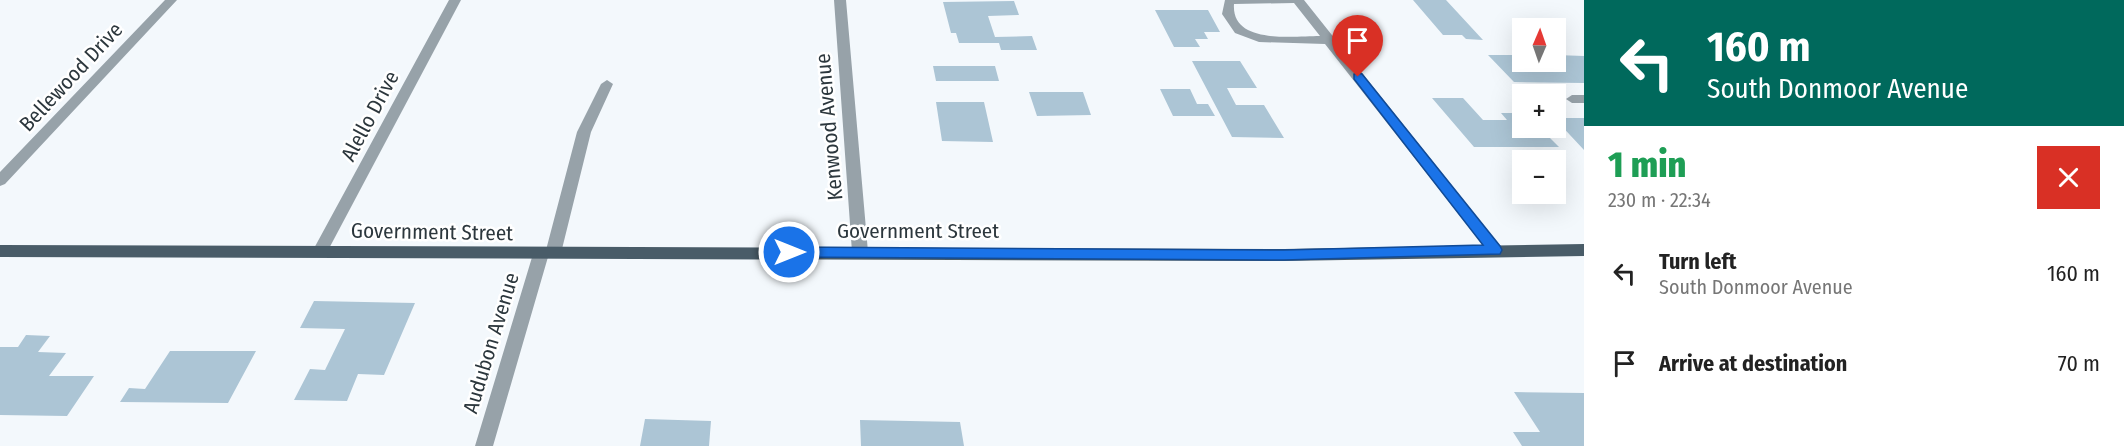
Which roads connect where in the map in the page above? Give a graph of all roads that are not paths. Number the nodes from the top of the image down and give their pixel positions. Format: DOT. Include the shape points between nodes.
graph roads {
  1 [pos="171,0"];
  2 [pos="455,0"];
  3 [pos="840,0"];
  4 [pos="1298,0"];
  5 [pos="1329,40"];
  6 [pos="607,84"];
  7 [pos="0,181"];
  8 [pos="1495,250"];
  9 [pos="1584,250"];
  10 [pos="0,251"];
  11 [pos="321,252"];
  12 [pos="860,252"];
  13 [pos="547,254"];
  14 [pos="484,446"];
  1 -- 7 [label="street, Bellewood Drive"];
  2 -- 11 [label="street, Alello Drive"];
  3 -- 12 [label="street, Kenwood Avenue"];
  4 -- 5 [label="street"];
  4 -- 5 [label="street" via="1232,1 1228,14 1239,31 1263,39"];
  5 -- 8 [label="street"];
  6 -- 13 [label="street, Audubon Avenue" via="584,132"];
  8 -- 9 [label="main road, Government Street"];
  8 -- 12 [label="main road, Government Street" via="1284,255"];
  10 -- 11 [label="main road, Government Street"];
  11 -- 13 [label="main road, Government Street"];
  12 -- 13 [label="main road, Government Street"];
  13 -- 14 [label="street, Audubon Avenue"];
}
